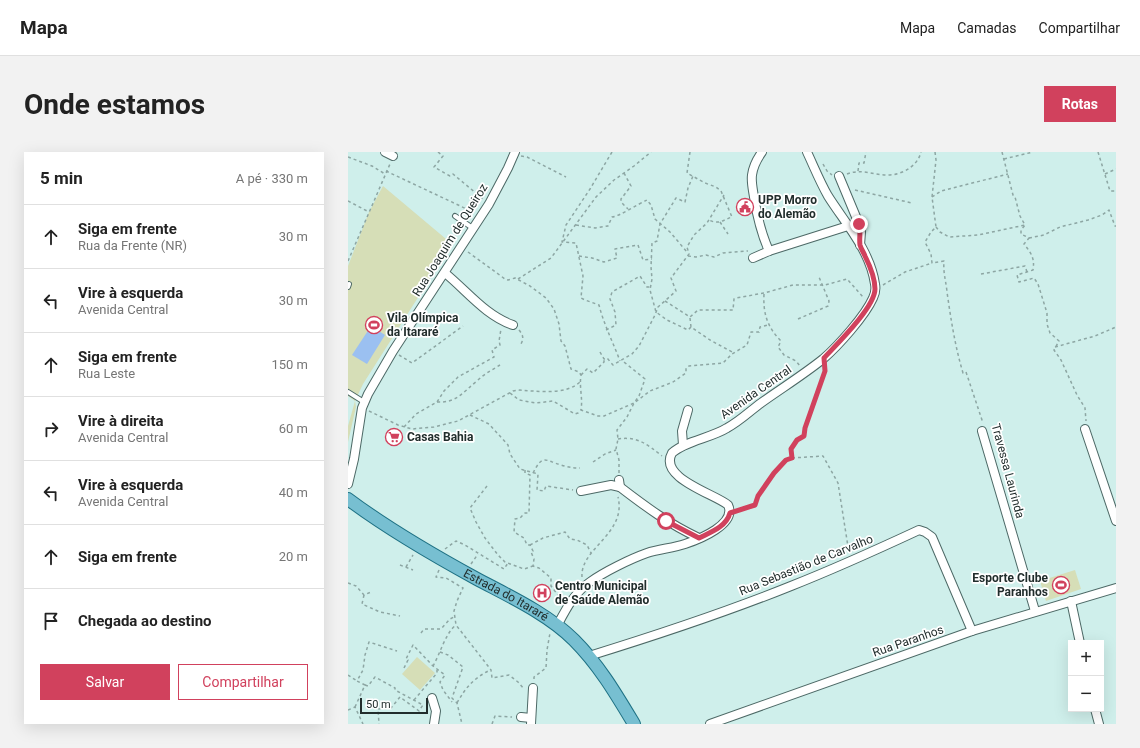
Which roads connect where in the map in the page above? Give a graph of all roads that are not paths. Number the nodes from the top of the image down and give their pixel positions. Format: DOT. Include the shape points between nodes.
graph roads {
  1 [pos="385,152"];
  2 [pos="762,152"];
  3 [pos="807,152"];
  4 [pos="514,153"];
  5 [pos="393,156"];
  6 [pos="841,182"];
  7 [pos="455,216"];
  8 [pos="848,226"];
  9 [pos="474,229"];
  10 [pos="860,245"];
  11 [pos="766,252"];
  12 [pos="753,258"];
  13 [pos="445,273"];
  14 [pos="513,325"];
  15 [pos="348,392"];
  16 [pos="363,405"];
  17 [pos="688,410"];
  18 [pos="1086,429"];
  19 [pos="982,431"];
  20 [pos="683,445"];
  21 [pos="356,447"];
  22 [pos="348,457"];
  23 [pos="348,484"];
  24 [pos="581,491"];
  25 [pos="348,499"];
  26 [pos="1116,521"];
  27 [pos="699,538"];
  28 [pos="1116,588"];
  29 [pos="1071,601"];
  30 [pos="1035,612"];
  31 [pos="554,623"];
  32 [pos="972,631"];
  33 [pos="1079,640"];
  34 [pos="589,656"];
  35 [pos="532,688"];
  36 [pos="432,698"];
  37 [pos="1096,712"];
  38 [pos="521,717"];
  39 [pos="531,721"];
  40 [pos="434,724"];
  41 [pos="634,724"];
  42 [pos="710,724"];
  43 [pos="1099,724"];
  1 -- 5 [label="street"];
  2 -- 11 [label="street" via="755,163 752,184"];
  3 -- 8 [label="street" via="828,196"];
  4 -- 9 [label="street, Rua Joaquim de Queiroz"];
  6 -- 10 [label="street" via="859,224"];
  7 -- 9 [label="lane"];
  8 -- 10 [label="street"];
  8 -- 11 [label="street"];
  9 -- 13 [label="street, Rua Joaquim de Queiroz"];
  10 -- 20 [label="street, Avenida Central" via="875,283 875,291 870,304 851,328 824,358 726,429"];
  11 -- 12 [label="street"];
  13 -- 14 [label="street" via="480,305 503,322"];
  13 -- 16 [label="street, Rua Joaquim de Queiroz" via="393,351"];
  15 -- 16 [label="lane"];
  16 -- 21 [label="street, Rua Joaquim de Queiroz"];
  17 -- 20 [label="street" via="682,431"];
  18 -- 26 [label="street"];
  19 -- 30 [label="street, Travessa Laurinda"];
  20 -- 27 [label="street, Avenida Central" via="670,456 677,475 693,487 724,502 730,513 722,526"];
  21 -- 22 [label="street, Rua Joaquim de Queiroz"];
  21 -- 23 [label="street, Rua Joaquim de Queiroz"];
  24 -- 27 [label="street" via="618,484 666,521"];
  25 -- 31 [label="main road, Estrada do Itararé" via="389,527"];
  27 -- 31 [label="street" via="642,555 590,582 578,592"];
  28 -- 29 [label="street, Rua Paranhos"];
  29 -- 30 [label="street, Rua Paranhos"];
  29 -- 33 [label="street"];
  30 -- 32 [label="street, Rua Paranhos"];
  31 -- 34 [label="main road, Estrada do Itararé"];
  32 -- 34 [label="street, Rua Sebastião de Carvalho" via="932,537 919,530 763,597"];
  32 -- 42 [label="street, Rua Paranhos"];
  34 -- 41 [label="main road, Estrada do Itararé" via="609,682"];
  35 -- 39 [label="street"];
  36 -- 40 [label="street" via="436,711"];
  37 -- 43 [label="street"];
  38 -- 39 [label="street"];
}
